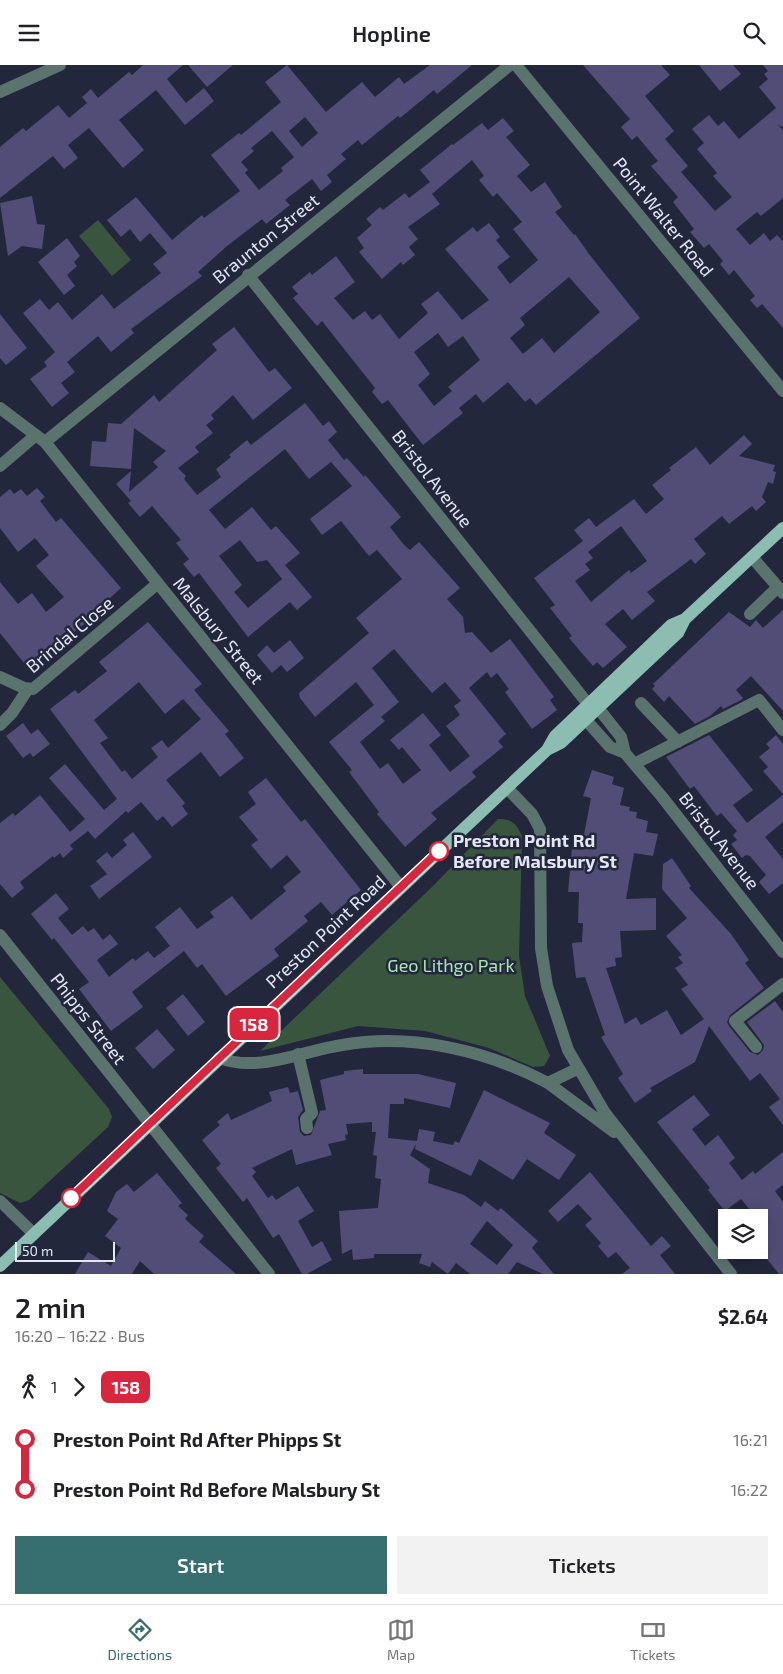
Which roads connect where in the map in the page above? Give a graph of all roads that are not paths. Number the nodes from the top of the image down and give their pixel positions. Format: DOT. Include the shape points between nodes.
graph roads {
  1 [pos="60,65"];
  2 [pos="510,65"];
  3 [pos="516,65"];
  4 [pos="0,93"];
  5 [pos="248,275"];
  6 [pos="783,391"];
  7 [pos="0,408"];
  8 [pos="40,439"];
  9 [pos="0,466"];
  10 [pos="783,528"];
  11 [pos="752,557"];
  12 [pos="157,584"];
  13 [pos="780,590"];
  14 [pos="750,614"];
  15 [pos="0,677"];
  16 [pos="28,689"];
  17 [pos="641,703"];
  18 [pos="593,706"];
  19 [pos="586,720"];
  20 [pos="0,725"];
  21 [pos="783,729"];
  22 [pos="678,743"];
  23 [pos="547,750"];
  24 [pos="625,753"];
  25 [pos="634,764"];
  26 [pos="507,787"];
  27 [pos="400,886"];
  28 [pos="0,935"];
  29 [pos="779,937"];
  30 [pos="783,952"];
  31 [pos="783,984"];
  32 [pos="756,1047"];
  33 [pos="298,1055"];
  34 [pos="219,1057"];
  35 [pos="577,1069"];
  36 [pos="548,1083"];
  37 [pos="150,1124"];
  38 [pos="307,1128"];
  39 [pos="620,1135"];
  40 [pos="0,1201"];
  41 [pos="34,1234"];
  42 [pos="0,1266"];
  43 [pos="269,1274"];
  44 [pos="731,1274"];
  1 -- 4 [label="street"];
  2 -- 5 [label="street, Braunton Street"];
  3 -- 6 [label="street, Point Walter Road"];
  5 -- 8 [label="street, Braunton Street"];
  5 -- 18 [label="street, Bristol Avenue" via="578,692"];
  7 -- 8 [label="street, Malsbury Street"];
  8 -- 9 [label="street, Braunton Street"];
  8 -- 12 [label="street, Malsbury Street"];
  10 -- 11 [label="main road, Preston Point Road"];
  11 -- 13 [label="street"];
  11 -- 18 [label="main road, Preston Point Road" via="685,619 678,633"];
  12 -- 16 [label="street, Brindal Close" via="33,689"];
  12 -- 27 [label="street, Malsbury Street"];
  13 -- 14 [label="street"];
  15 -- 16 [label="street, Brindal Close"];
  16 -- 20 [label="street"];
  17 -- 22 [label="street"];
  18 -- 19 [label="main road, Preston Point Road"];
  18 -- 23 [label="main road, Preston Point Road" via="554,736"];
  18 -- 24 [label="street, Bristol Avenue" via="621,737"];
  19 -- 23 [label="main road, Preston Point Road" via="561,743"];
  19 -- 24 [label="street, Bristol Avenue" via="610,747"];
  21 -- 22 [label="street" via="759,700"];
  22 -- 25 [label="street"];
  23 -- 26 [label="main road, Preston Point Road"];
  24 -- 25 [label="street, Bristol Avenue"];
  25 -- 29 [label="street, Bristol Avenue"];
  26 -- 27 [label="main road, Preston Point Road"];
  26 -- 35 [label="street" via="532,814 540,829 540,936 544,967 555,1017"];
  27 -- 34 [label="main road, Preston Point Road"];
  28 -- 37 [label="street, Phipps Street"];
  29 -- 30 [label="street, Bristol Avenue"];
  31 -- 32 [label="street" via="735,1021"];
  33 -- 34 [label="street" via="249,1064 233,1063"];
  33 -- 36 [label="street" via="381,1039 416,1041 459,1050"];
  33 -- 38 [label="street" via="312,1113 306,1119"];
  34 -- 37 [label="main road, Preston Point Road"];
  35 -- 36 [label="street"];
  35 -- 39 [label="street"];
  36 -- 39 [label="street"];
  37 -- 41 [label="main road, Preston Point Road"];
  37 -- 43 [label="street, Phipps Street"];
  39 -- 44 [label="street"];
  40 -- 41 [label="street"];
  41 -- 42 [label="main road, Preston Point Road"];
}
